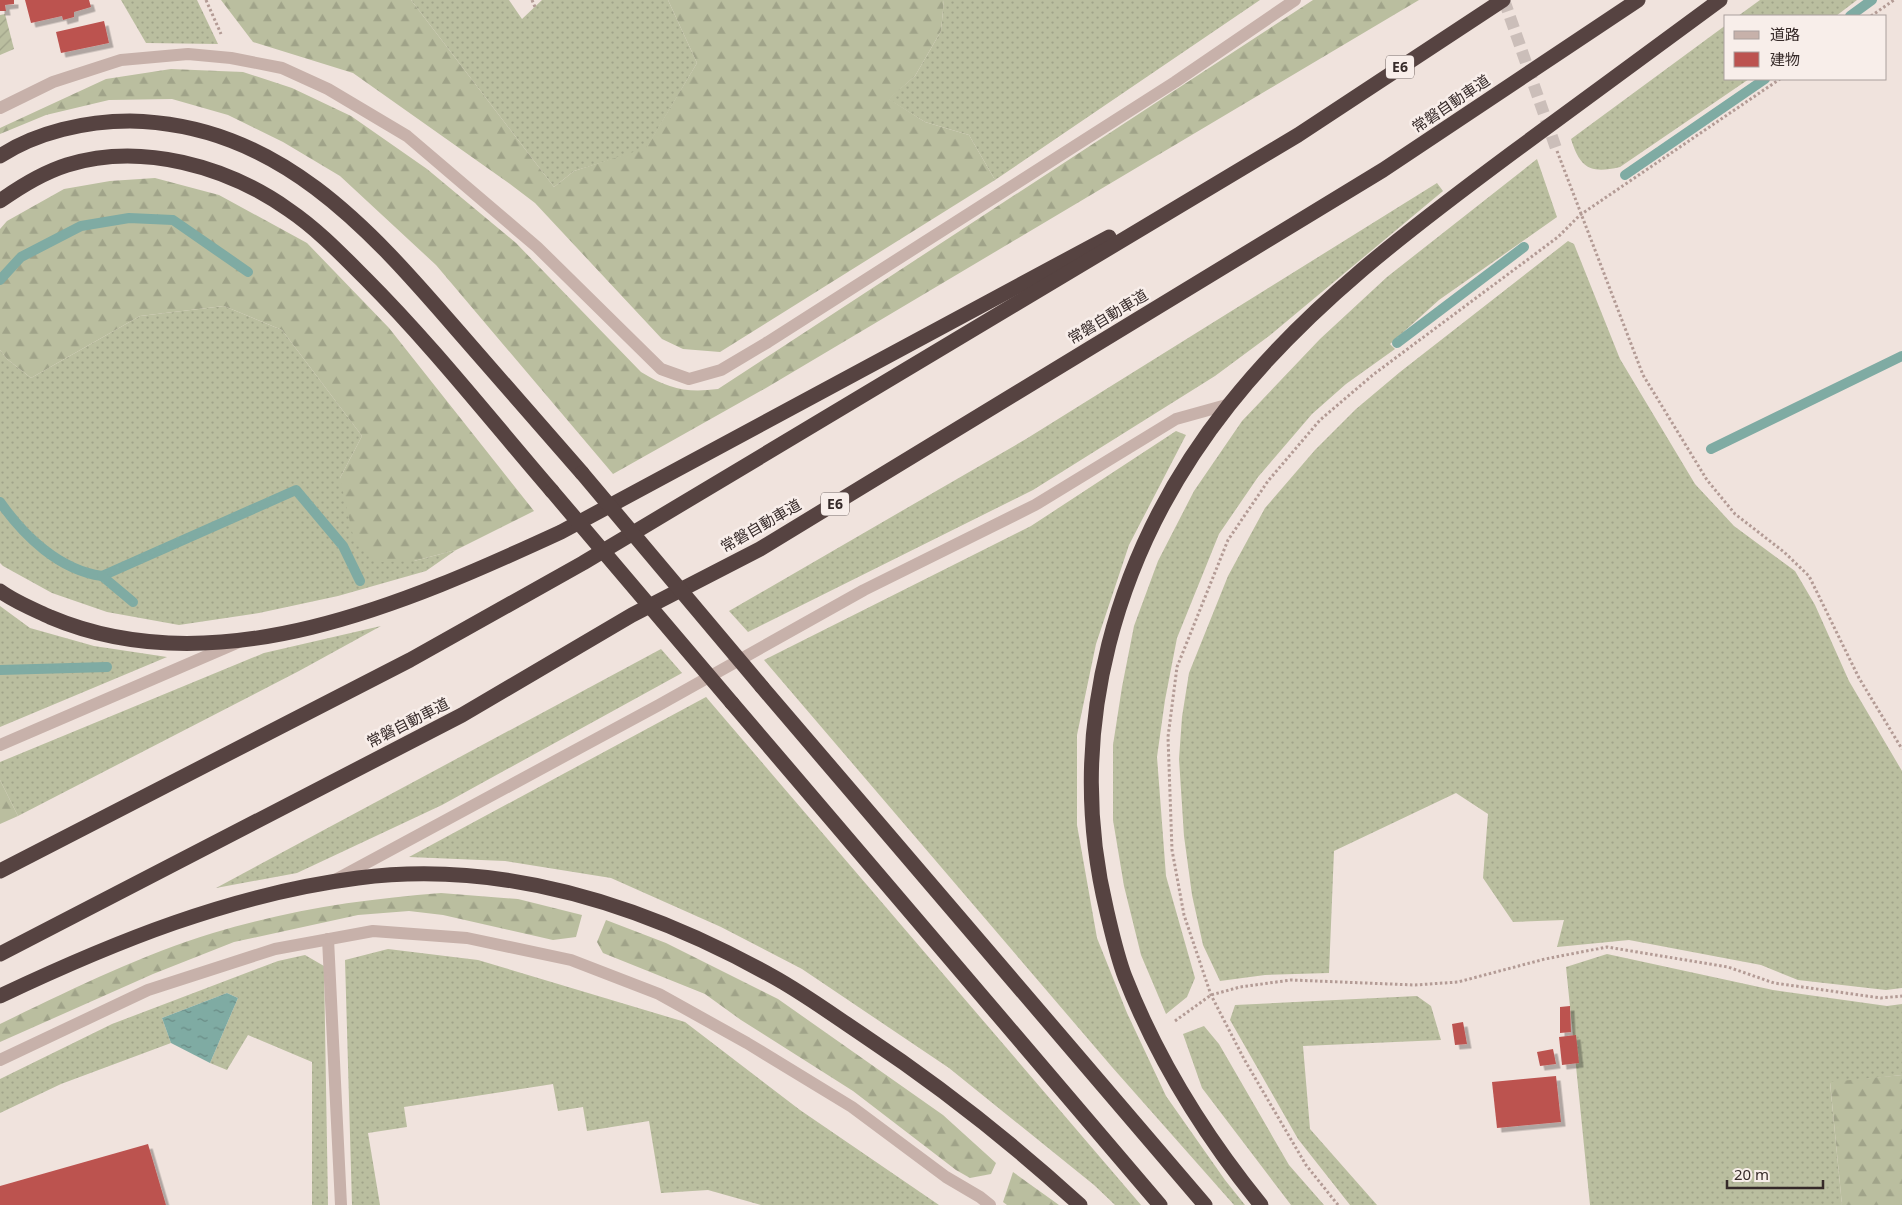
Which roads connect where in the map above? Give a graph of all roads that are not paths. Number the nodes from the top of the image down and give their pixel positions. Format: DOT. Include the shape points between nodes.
graph roads {
  1 [pos="1295,0"];
  2 [pos="1503,0"];
  3 [pos="1638,0"];
  4 [pos="1720,0"];
  5 [pos="0,108"];
  6 [pos="1298,135"];
  7 [pos="0,156"];
  8 [pos="0,200"];
  9 [pos="1230,404"];
  10 [pos="0,591"];
  11 [pos="246,639"];
  12 [pos="0,745"];
  13 [pos="0,871"];
  14 [pos="331,882"];
  15 [pos="328,939"];
  16 [pos="0,954"];
  17 [pos="0,996"];
  18 [pos="0,1060"];
  19 [pos="341,1205"];
  20 [pos="990,1205"];
  21 [pos="1080,1205"];
  22 [pos="1160,1205"];
  23 [pos="1204,1205"];
  24 [pos="1261,1205"];
  1 -- 5 [label="street" via="1167,87 768,342 721,370 689,379 661,369 537,247 407,136 328,89 282,68 188,54 121,60 52,82"];
  2 -- 6 [label="highway, E6"];
  3 -- 16 [label="highway, 常磐自動車道 / E6" via="1383,170 760,549 632,615 462,715"];
  4 -- 9 [label="highway" via="1404,235 1319,310"];
  6 -- 11 [label="highway" via="561,532 477,571 383,607 341,620"];
  6 -- 13 [label="highway, E6" via="583,563 410,660"];
  7 -- 23 [label="highway, bridge" via="37,138 71,128 111,121 151,122 193,128 229,138 267,156 332,199 391,253 582,473"];
  8 -- 22 [label="highway, bridge" via="30,181 67,165 140,156 178,161 249,187 288,209 321,236 397,310"];
  9 -- 14 [label="street" via="1176,419 1035,505 864,590"];
  9 -- 24 [label="highway" via="1167,494 1130,574 1111,638 1094,721 1091,801 1101,887 1124,975 1164,1062 1188,1103 1229,1166"];
  10 -- 11 [label="highway" via="79,629 114,637 155,643"];
  11 -- 12 [label="street"];
  14 -- 17 [label="highway" via="267,894 165,926 70,963"];
  14 -- 21 [label="highway" via="409,875 491,877 536,884 625,908 670,927 773,977 908,1065 973,1113"];
  15 -- 18 [label="street" via="275,949 148,990"];
  15 -- 19 [label="street"];
  15 -- 20 [label="street" via="373,931 467,938 572,960 659,994 852,1107 946,1177"];
}
